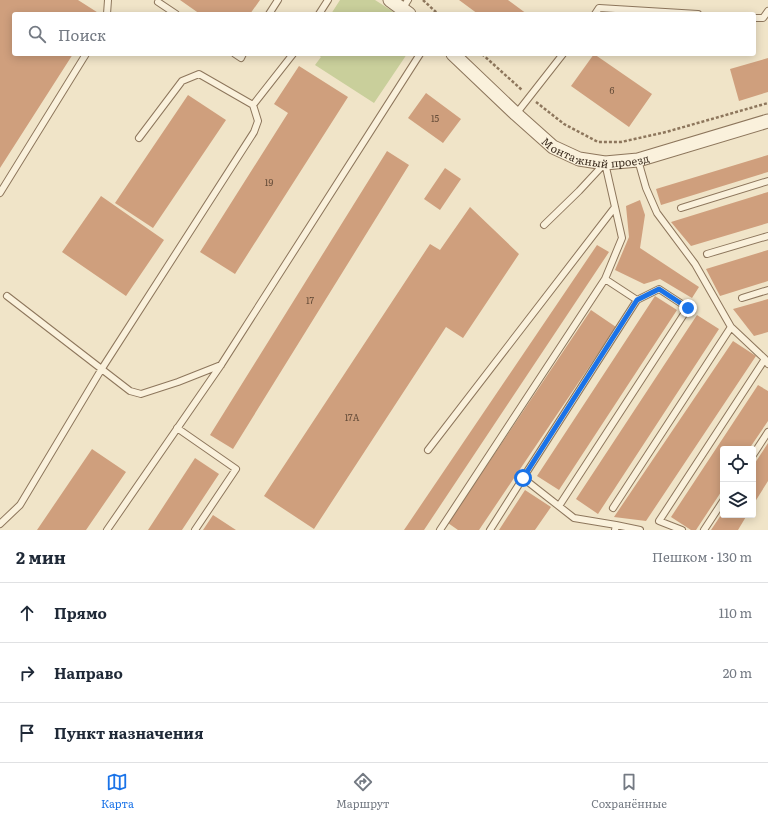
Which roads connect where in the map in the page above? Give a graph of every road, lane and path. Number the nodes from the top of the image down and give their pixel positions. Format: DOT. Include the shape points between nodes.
graph roads {
  1 [pos="108,0"];
  2 [pos="278,0"];
  3 [pos="328,0"];
  4 [pos="390,0"];
  5 [pos="423,0"];
  6 [pos="158,2"];
  7 [pos="406,7"];
  8 [pos="768,11"];
  9 [pos="107,12"];
  10 [pos="173,12"];
  11 [pos="270,12"];
  12 [pos="320,12"];
  13 [pos="436,12"];
  14 [pos="596,12"];
  15 [pos="665,12"];
  16 [pos="756,18"];
  17 [pos="85,56"];
  18 [pos="292,56"];
  19 [pos="419,56"];
  20 [pos="456,56"];
  21 [pos="484,56"];
  22 [pos="561,56"];
  23 [pos="530,97"];
  24 [pos="768,103"];
  25 [pos="254,105"];
  26 [pos="516,114"];
  27 [pos="768,121"];
  28 [pos="139,138"];
  29 [pos="638,160"];
  30 [pos="605,163"];
  31 [pos="768,181"];
  32 [pos="0,193"];
  33 [pos="614,207"];
  34 [pos="681,208"];
  35 [pos="544,225"];
  36 [pos="768,236"];
  37 [pos="706,254"];
  38 [pos="605,279"];
  39 [pos="768,290"];
  40 [pos="7,296"];
  41 [pos="742,298"];
  42 [pos="637,300"];
  43 [pos="731,327"];
  44 [pos="767,362"];
  45 [pos="221,365"];
  46 [pos="101,370"];
  47 [pos="177,428"];
  48 [pos="768,432"];
  49 [pos="428,450"];
  50 [pos="756,450"];
  51 [pos="523,478"];
  52 [pos="559,506"];
  53 [pos="720,506"];
  54 [pos="613,508"];
  55 [pos="0,524"];
  56 [pos="616,528"];
  57 [pos="107,530"];
  58 [pos="195,530"];
  59 [pos="440,530"];
  60 [pos="490,530"];
  61 [pos="640,530"];
  62 [pos="682,530"];
  63 [pos="704,530"];
  1 -- 9 [label="lane"];
  2 -- 11 [label="lane"];
  3 -- 12 [label="lane"];
  4 -- 7 [label="street"];
  5 -- 13 [label="path"];
  6 -- 10 [label="lane"];
  8 -- 16 [label="lane" via="763,18"];
  14 -- 15 [label="lane" via="599,8"];
  17 -- 32 [label="lane"];
  18 -- 25 [label="lane"];
  19 -- 45 [label="lane"];
  20 -- 26 [label="street, Монтажный проезд"];
  21 -- 23 [label="path"];
  22 -- 23 [label="lane"];
  23 -- 24 [label="path" via="564,124 598,142 621,142 666,132"];
  23 -- 26 [label="lane"];
  25 -- 28 [label="lane" via="199,74 182,81"];
  25 -- 46 [label="lane" via="258,121 254,132"];
  26 -- 30 [label="street, Монтажный проезд" via="554,147 579,159"];
  27 -- 29 [label="street, Монтажный проезд"];
  29 -- 30 [label="street, Монтажный проезд"];
  29 -- 43 [label="lane" via="657,213 696,264"];
  30 -- 33 [label="lane"];
  30 -- 35 [label="lane"];
  31 -- 34 [label="lane"];
  33 -- 38 [label="lane" via="622,238"];
  33 -- 49 [label="lane"];
  36 -- 37 [label="lane"];
  38 -- 42 [label="lane"];
  38 -- 59 [label="lane"];
  39 -- 41 [label="lane"];
  40 -- 46 [label="lane"];
  42 -- 51 [label="lane"];
  42 -- 52 [label="lane" via="659,289 688,308"];
  43 -- 44 [label="lane"];
  43 -- 54 [label="lane"];
  44 -- 62 [label="lane" via="659,521"];
  45 -- 46 [label="lane" via="141,394 130,391"];
  45 -- 47 [label="lane"];
  46 -- 55 [label="lane" via="20,505"];
  47 -- 57 [label="lane"];
  47 -- 58 [label="lane" via="236,469"];
  48 -- 50 [label="lane"];
  51 -- 52 [label="lane"];
  51 -- 60 [label="lane"];
  52 -- 56 [label="lane" via="574,518"];
  53 -- 63 [label="lane"];
  56 -- 61 [label="lane"];
}
